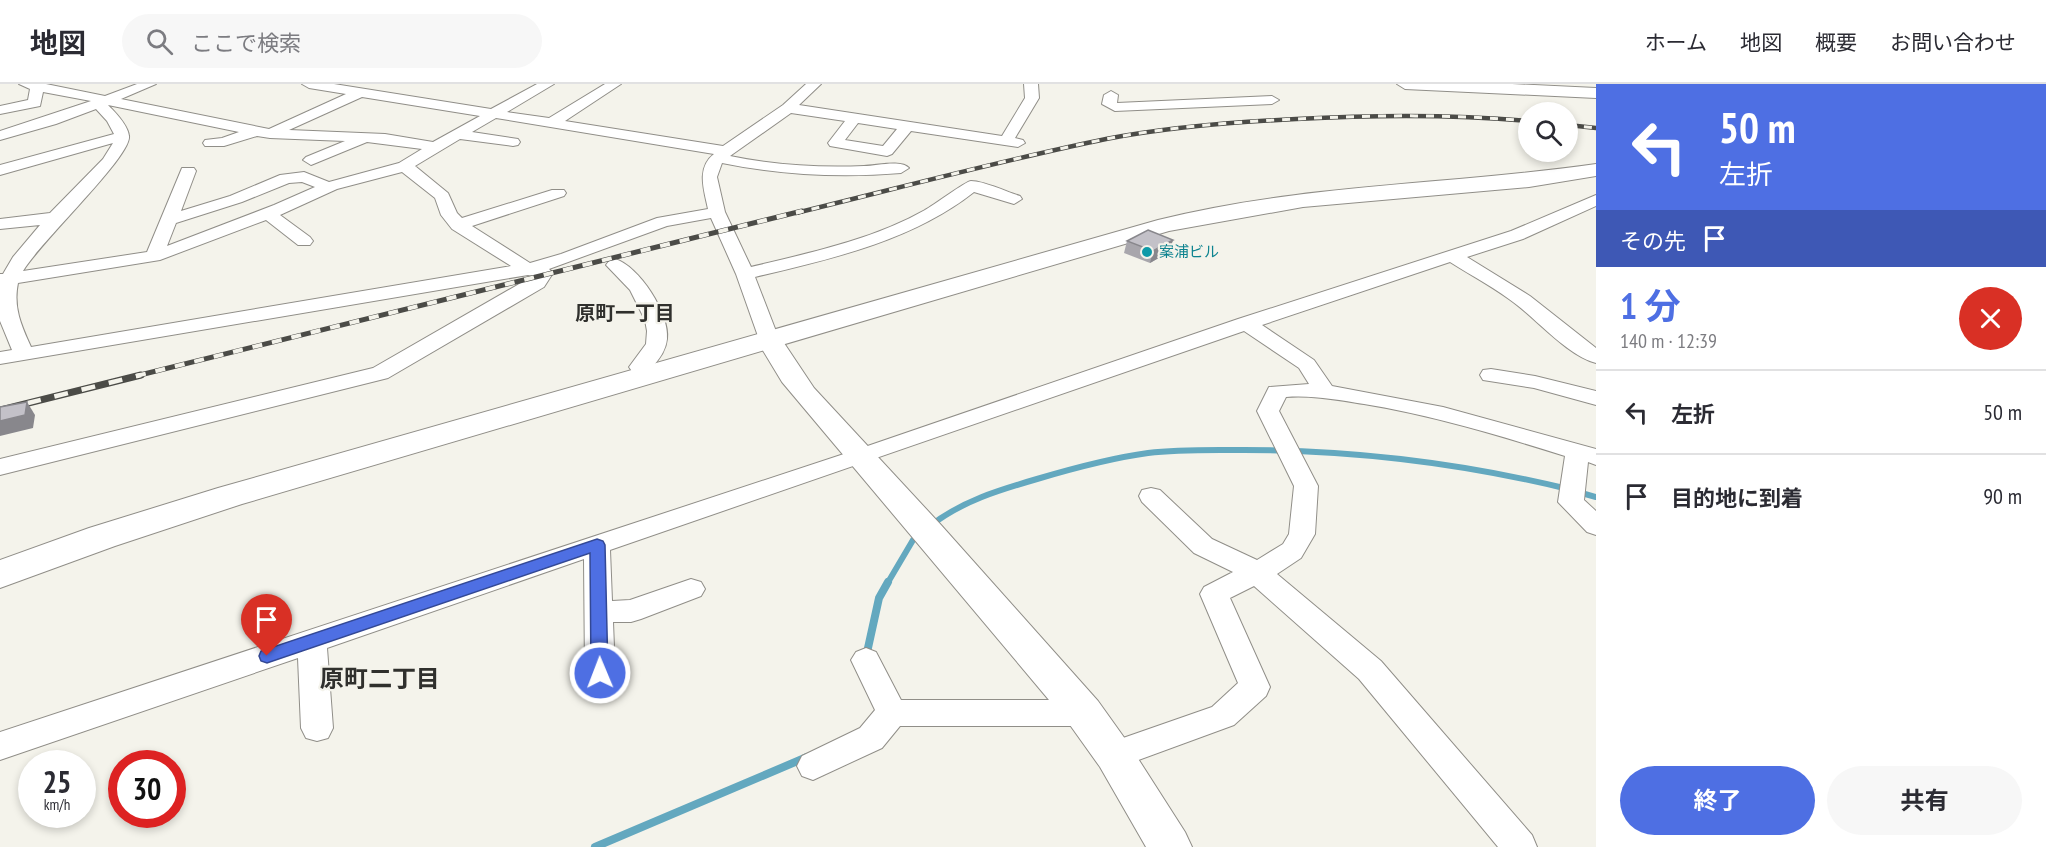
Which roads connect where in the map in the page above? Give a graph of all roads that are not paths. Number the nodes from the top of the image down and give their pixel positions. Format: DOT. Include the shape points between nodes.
graph roads {
  1 [pos="149,84"];
  2 [pos="309,84"];
  3 [pos="378,84"];
  4 [pos="547,84"];
  5 [pos="614,84"];
  6 [pos="1031,84"];
  7 [pos="1263,84"];
  8 [pos="1406,84"];
  9 [pos="31,85"];
  10 [pos="793,86"];
  11 [pos="812,86"];
  12 [pos="360,92"];
  13 [pos="1596,93"];
  14 [pos="1110,95"];
  15 [pos="102,102"];
  16 [pos="788,108"];
  17 [pos="0,110"];
  18 [pos="493,114"];
  19 [pos="855,118"];
  20 [pos="552,123"];
  21 [pos="907,126"];
  22 [pos="263,132"];
  23 [pos="457,134"];
  24 [pos="300,135"];
  25 [pos="0,136"];
  26 [pos="122,136"];
  27 [pos="365,137"];
  28 [pos="513,142"];
  29 [pos="210,143"];
  30 [pos="434,147"];
  31 [pos="268,149"];
  32 [pos="722,155"];
  33 [pos="311,160"];
  34 [pos="405,166"];
  35 [pos="902,168"];
  36 [pos="0,170"];
  37 [pos="1596,170"];
  38 [pos="188,171"];
  39 [pos="328,187"];
  40 [pos="558,193"];
  41 [pos="1014,200"];
  42 [pos="1596,200"];
  43 [pos="717,212"];
  44 [pos="1569,213"];
  45 [pos="268,214"];
  46 [pos="56,219"];
  47 [pos="168,219"];
  48 [pos="1596,221"];
  49 [pos="0,224"];
  50 [pos="458,225"];
  51 [pos="304,241"];
  52 [pos="1451,255"];
  53 [pos="154,256"];
  54 [pos="22,258"];
  55 [pos="0,260"];
  56 [pos="615,265"];
  57 [pos="528,268"];
  58 [pos="745,274"];
  59 [pos="5,280"];
  60 [pos="1245,323"];
  61 [pos="769,339"];
  62 [pos="24,354"];
  63 [pos="1596,357"];
  64 [pos="0,358"];
  65 [pos="646,375"];
  66 [pos="1491,375"];
  67 [pos="1323,391"];
  68 [pos="1596,398"];
  69 [pos="1586,455"];
  70 [pos="861,456"];
  71 [pos="0,467"];
  72 [pos="1151,496"];
  73 [pos="1596,526"];
  74 [pos="597,545"];
  75 [pos="1255,571"];
  76 [pos="0,574"];
  77 [pos="691,589"];
  78 [pos="598,612"];
  79 [pos="312,641"];
  80 [pos="866,660"];
  81 [pos="600,673"];
  82 [pos="892,713"];
  83 [pos="1084,713"];
  84 [pos="318,729"];
  85 [pos="0,746"];
  86 [pos="1114,755"];
  87 [pos="813,766"];
  88 [pos="1170,847"];
  89 [pos="1520,847"];
  1 -- 15 [label="street"];
  2 -- 12 [label="street"];
  3 -- 12 [label="street"];
  4 -- 18 [label="street"];
  5 -- 20 [label="street"];
  6 -- 21 [label="street" via="1032,98 1012,142"];
  7 -- 14 [label="street" via="1275,103 1115,107 1109,104"];
  8 -- 13 [label="street"];
  9 -- 15 [label="street"];
  9 -- 17 [label="street" via="35,103"];
  10 -- 11 [label="street"];
  11 -- 16 [label="street"];
  12 -- 18 [label="street"];
  12 -- 22 [label="street"];
  15 -- 22 [label="street"];
  15 -- 25 [label="street"];
  15 -- 26 [label="street"];
  16 -- 19 [label="street"];
  16 -- 32 [label="street"];
  18 -- 20 [label="street"];
  18 -- 23 [label="street"];
  19 -- 21 [label="street"];
  19 -- 21 [label="street" via="834,144 887,151"];
  20 -- 32 [label="street"];
  22 -- 24 [label="street"];
  22 -- 29 [label="street"];
  23 -- 28 [label="street"];
  23 -- 30 [label="street"];
  24 -- 27 [label="street"];
  24 -- 31 [label="street"];
  26 -- 36 [label="street"];
  26 -- 46 [label="street" via="115,155"];
  27 -- 30 [label="street"];
  27 -- 33 [label="street"];
  30 -- 34 [label="street"];
  32 -- 35 [label="street" via="763,166 830,170"];
  32 -- 43 [label="street" via="711,167 709,177"];
  34 -- 39 [label="street"];
  34 -- 50 [label="street" via="442,196 449,215"];
  37 -- 61 [label="main road" via="1529,180 1303,200 1166,225"];
  38 -- 47 [label="street"];
  39 -- 45 [label="street"];
  39 -- 47 [label="street" via="304,177 286,178 236,199"];
  40 -- 50 [label="street"];
  41 -- 58 [label="street" via="972,186 938,210 886,233"];
  42 -- 44 [label="street"];
  43 -- 57 [label="street" via="663,222 567,258"];
  43 -- 58 [label="street"];
  44 -- 48 [label="street"];
  44 -- 52 [label="street" via="1517,235"];
  45 -- 51 [label="street"];
  45 -- 53 [label="street"];
  46 -- 49 [label="street"];
  46 -- 54 [label="street"];
  47 -- 53 [label="street"];
  50 -- 57 [label="street"];
  52 -- 60 [label="street"];
  52 -- 63 [label="street" via="1523,300"];
  53 -- 59 [label="street"];
  54 -- 55 [label="street"];
  54 -- 59 [label="street"];
  56 -- 65 [label="street" via="647,297 656,327 658,338 649,359 640,367"];
  57 -- 62 [label="street"];
  57 -- 71 [label="street" via="544,273 537,283 380,372"];
  58 -- 61 [label="street"];
  59 -- 62 [label="street" via="8,313"];
  60 -- 67 [label="street" via="1307,364"];
  60 -- 70 [label="street"];
  61 -- 65 [label="main road"];
  61 -- 70 [label="street" via="795,382"];
  62 -- 64 [label="street"];
  65 -- 76 [label="main road" via="230,496"];
  66 -- 68 [label="street"];
  67 -- 69 [label="street" via="1392,401"];
  67 -- 75 [label="street" via="1277,392 1270,405 1268,411 1306,486 1305,513 1302,534 1292,551"];
  69 -- 73 [label="street" via="1571,502"];
  70 -- 74 [label="street"];
  70 -- 83 [label="street"];
  72 -- 75 [label="street" via="1203,546"];
  74 -- 78 [label="street"];
  74 -- 79 [label="street"];
  75 -- 86 [label="street" via="1214,594 1255,687 1223,716"];
  75 -- 89 [label="street" via="1370,670"];
  77 -- 78 [label="street" via="631,611"];
  78 -- 81 [label="street"];
  79 -- 84 [label="street"];
  79 -- 85 [label="street"];
  80 -- 82 [label="street"];
  82 -- 83 [label="street"];
  82 -- 87 [label="street" via="871,738"];
  83 -- 86 [label="street"];
  86 -- 88 [label="street"];
}
